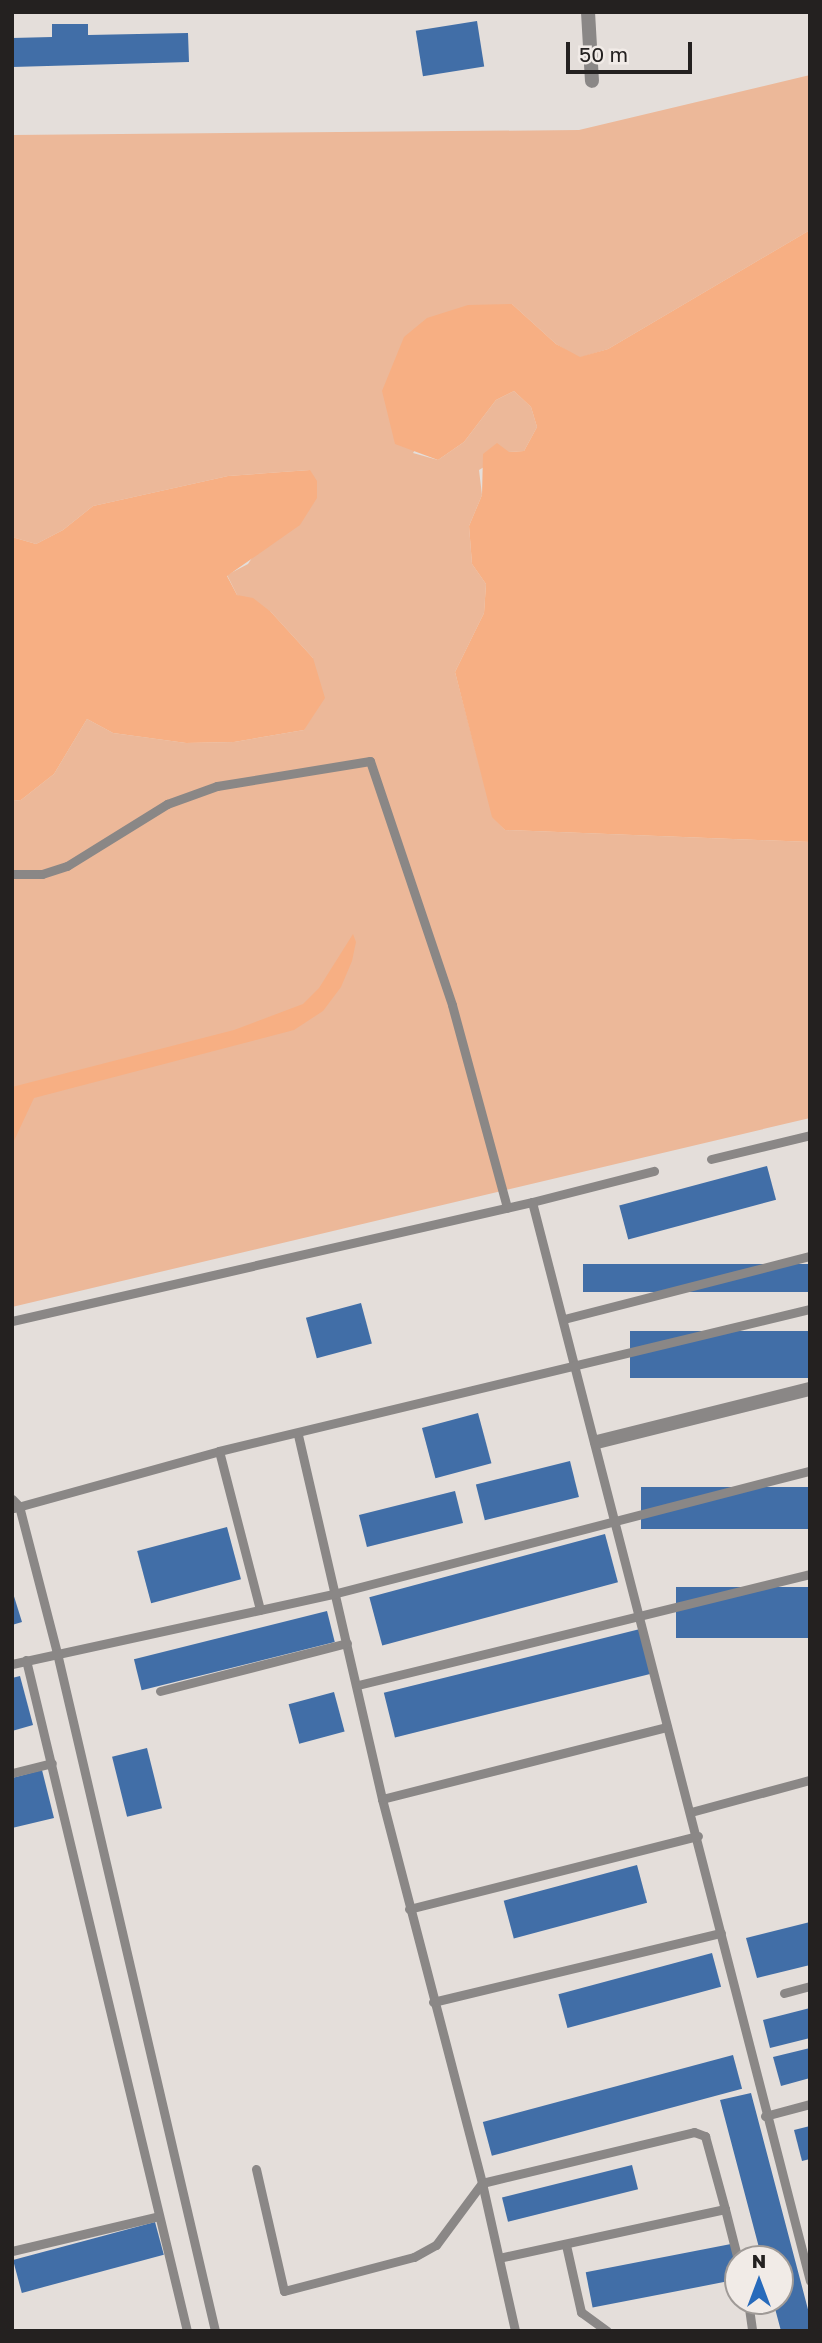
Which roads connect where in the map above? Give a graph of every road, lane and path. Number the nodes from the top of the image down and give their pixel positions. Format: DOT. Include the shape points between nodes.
graph roads {
  1 [pos="588,12"];
  2 [pos="592,80"];
  3 [pos="12,874"];
  4 [pos="810,1135"];
  5 [pos="711,1159"];
  6 [pos="654,1171"];
  7 [pos="532,1202"];
  8 [pos="507,1208"];
  9 [pos="810,1256"];
  10 [pos="810,1309"];
  11 [pos="564,1319"];
  12 [pos="12,1321"];
  13 [pos="576,1366"];
  14 [pos="810,1389"];
  15 [pos="298,1436"];
  16 [pos="597,1443"];
  17 [pos="219,1451"];
  18 [pos="810,1471"];
  19 [pos="15,1504"];
  20 [pos="616,1521"];
  21 [pos="810,1574"];
  22 [pos="333,1594"];
  23 [pos="260,1610"];
  24 [pos="641,1618"];
  25 [pos="347,1643"];
  26 [pos="57,1653"];
  27 [pos="26,1660"];
  28 [pos="12,1664"];
  29 [pos="358,1685"];
  30 [pos="160,1691"];
  31 [pos="667,1727"];
  32 [pos="52,1763"];
  33 [pos="12,1773"];
  34 [pos="810,1780"];
  35 [pos="382,1799"];
  36 [pos="691,1812"];
  37 [pos="698,1836"];
  38 [pos="409,1909"];
  39 [pos="721,1933"];
  40 [pos="810,1986"];
  41 [pos="784,1993"];
  42 [pos="433,2002"];
  43 [pos="810,2104"];
  44 [pos="765,2116"];
  45 [pos="256,2169"];
  46 [pos="482,2183"];
  47 [pos="725,2209"];
  48 [pos="159,2216"];
  49 [pos="566,2245"];
  50 [pos="734,2245"];
  51 [pos="12,2251"];
  52 [pos="499,2258"];
  53 [pos="810,2281"];
  54 [pos="187,2331"];
  55 [pos="215,2331"];
  56 [pos="515,2331"];
  57 [pos="607,2331"];
  1 -- 2 [label="street"];
  3 -- 8 [label="lane" via="42,874 67,866 166,804 217,786 370,761 452,1005"];
  4 -- 5 [label="lane"];
  6 -- 7 [label="lane"];
  7 -- 8 [label="lane"];
  7 -- 11 [label="lane"];
  8 -- 12 [label="lane"];
  9 -- 11 [label="lane"];
  10 -- 13 [label="lane"];
  11 -- 13 [label="lane"];
  13 -- 15 [label="lane"];
  13 -- 16 [label="lane"];
  14 -- 16 [label="street"];
  15 -- 17 [label="lane"];
  15 -- 22 [label="lane"];
  16 -- 20 [label="lane"];
  17 -- 19 [label="lane"];
  17 -- 23 [label="lane"];
  18 -- 20 [label="lane"];
  19 -- 26 [label="lane"];
  20 -- 22 [label="lane"];
  20 -- 24 [label="lane"];
  21 -- 24 [label="lane"];
  22 -- 23 [label="lane"];
  22 -- 25 [label="lane"];
  23 -- 26 [label="lane"];
  24 -- 29 [label="lane"];
  24 -- 31 [label="lane"];
  25 -- 29 [label="lane"];
  25 -- 30 [label="lane"];
  26 -- 27 [label="lane"];
  26 -- 55 [label="lane"];
  27 -- 28 [label="lane"];
  27 -- 32 [label="lane"];
  29 -- 35 [label="lane"];
  31 -- 35 [label="lane"];
  31 -- 36 [label="lane"];
  32 -- 33 [label="lane"];
  32 -- 48 [label="lane"];
  34 -- 36 [label="lane"];
  35 -- 38 [label="lane"];
  36 -- 37 [label="lane"];
  37 -- 38 [label="lane"];
  37 -- 39 [label="lane"];
  38 -- 42 [label="lane"];
  39 -- 42 [label="lane"];
  39 -- 44 [label="lane"];
  40 -- 41 [label="lane"];
  42 -- 46 [label="lane"];
  43 -- 44 [label="lane"];
  44 -- 53 [label="lane"];
  45 -- 46 [label="lane" via="284,2291 414,2257 436,2245"];
  46 -- 47 [label="lane" via="694,2132 705,2136"];
  46 -- 52 [label="lane"];
  47 -- 49 [label="lane"];
  47 -- 50 [label="lane"];
  48 -- 51 [label="lane"];
  48 -- 54 [label="lane"];
  49 -- 52 [label="lane"];
  49 -- 57 [label="lane" via="581,2312"];
  52 -- 56 [label="lane"];
}
